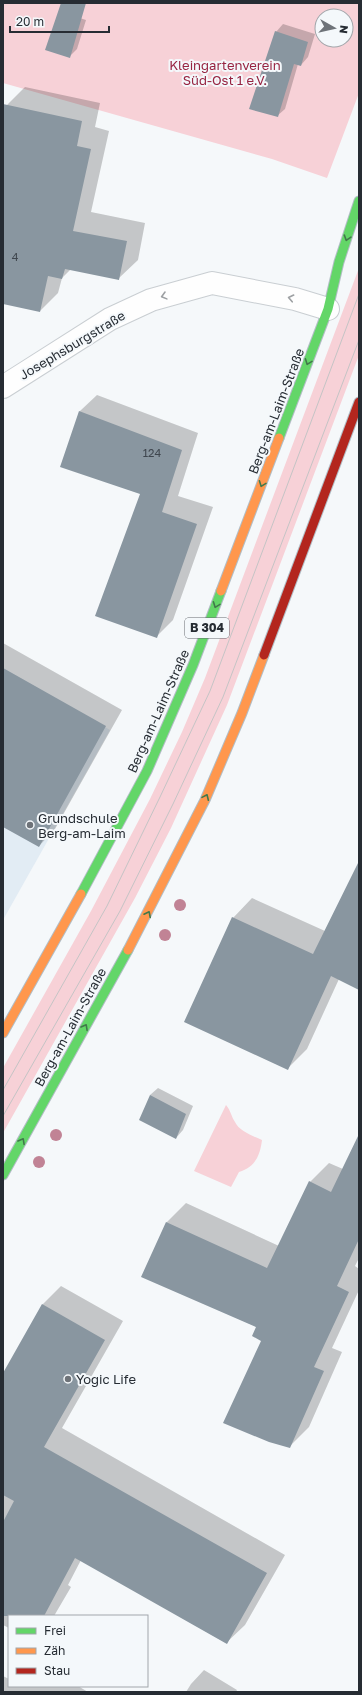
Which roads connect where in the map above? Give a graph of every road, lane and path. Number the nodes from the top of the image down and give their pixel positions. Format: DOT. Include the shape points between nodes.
graph roads {
  1 [pos="359,201"];
  2 [pos="328,309"];
  3 [pos="3,388"];
  4 [pos="359,402"];
  5 [pos="3,1033"];
  6 [pos="3,1175"];
  1 -- 2 [label="main road, Berg-am-Laim-Straße / B 304, one-way" via="339,262"];
  2 -- 3 [label="street, Josephsburgstraße, one-way" via="295,299 212,283 151,300 110,319"];
  2 -- 5 [label="main road, Berg-am-Laim-Straße / B 304, one-way" via="193,665 147,771"];
  6 -- 4 [label="main road, Berg-am-Laim-Straße, one-way" via="144,920 205,800 242,712"];
}
